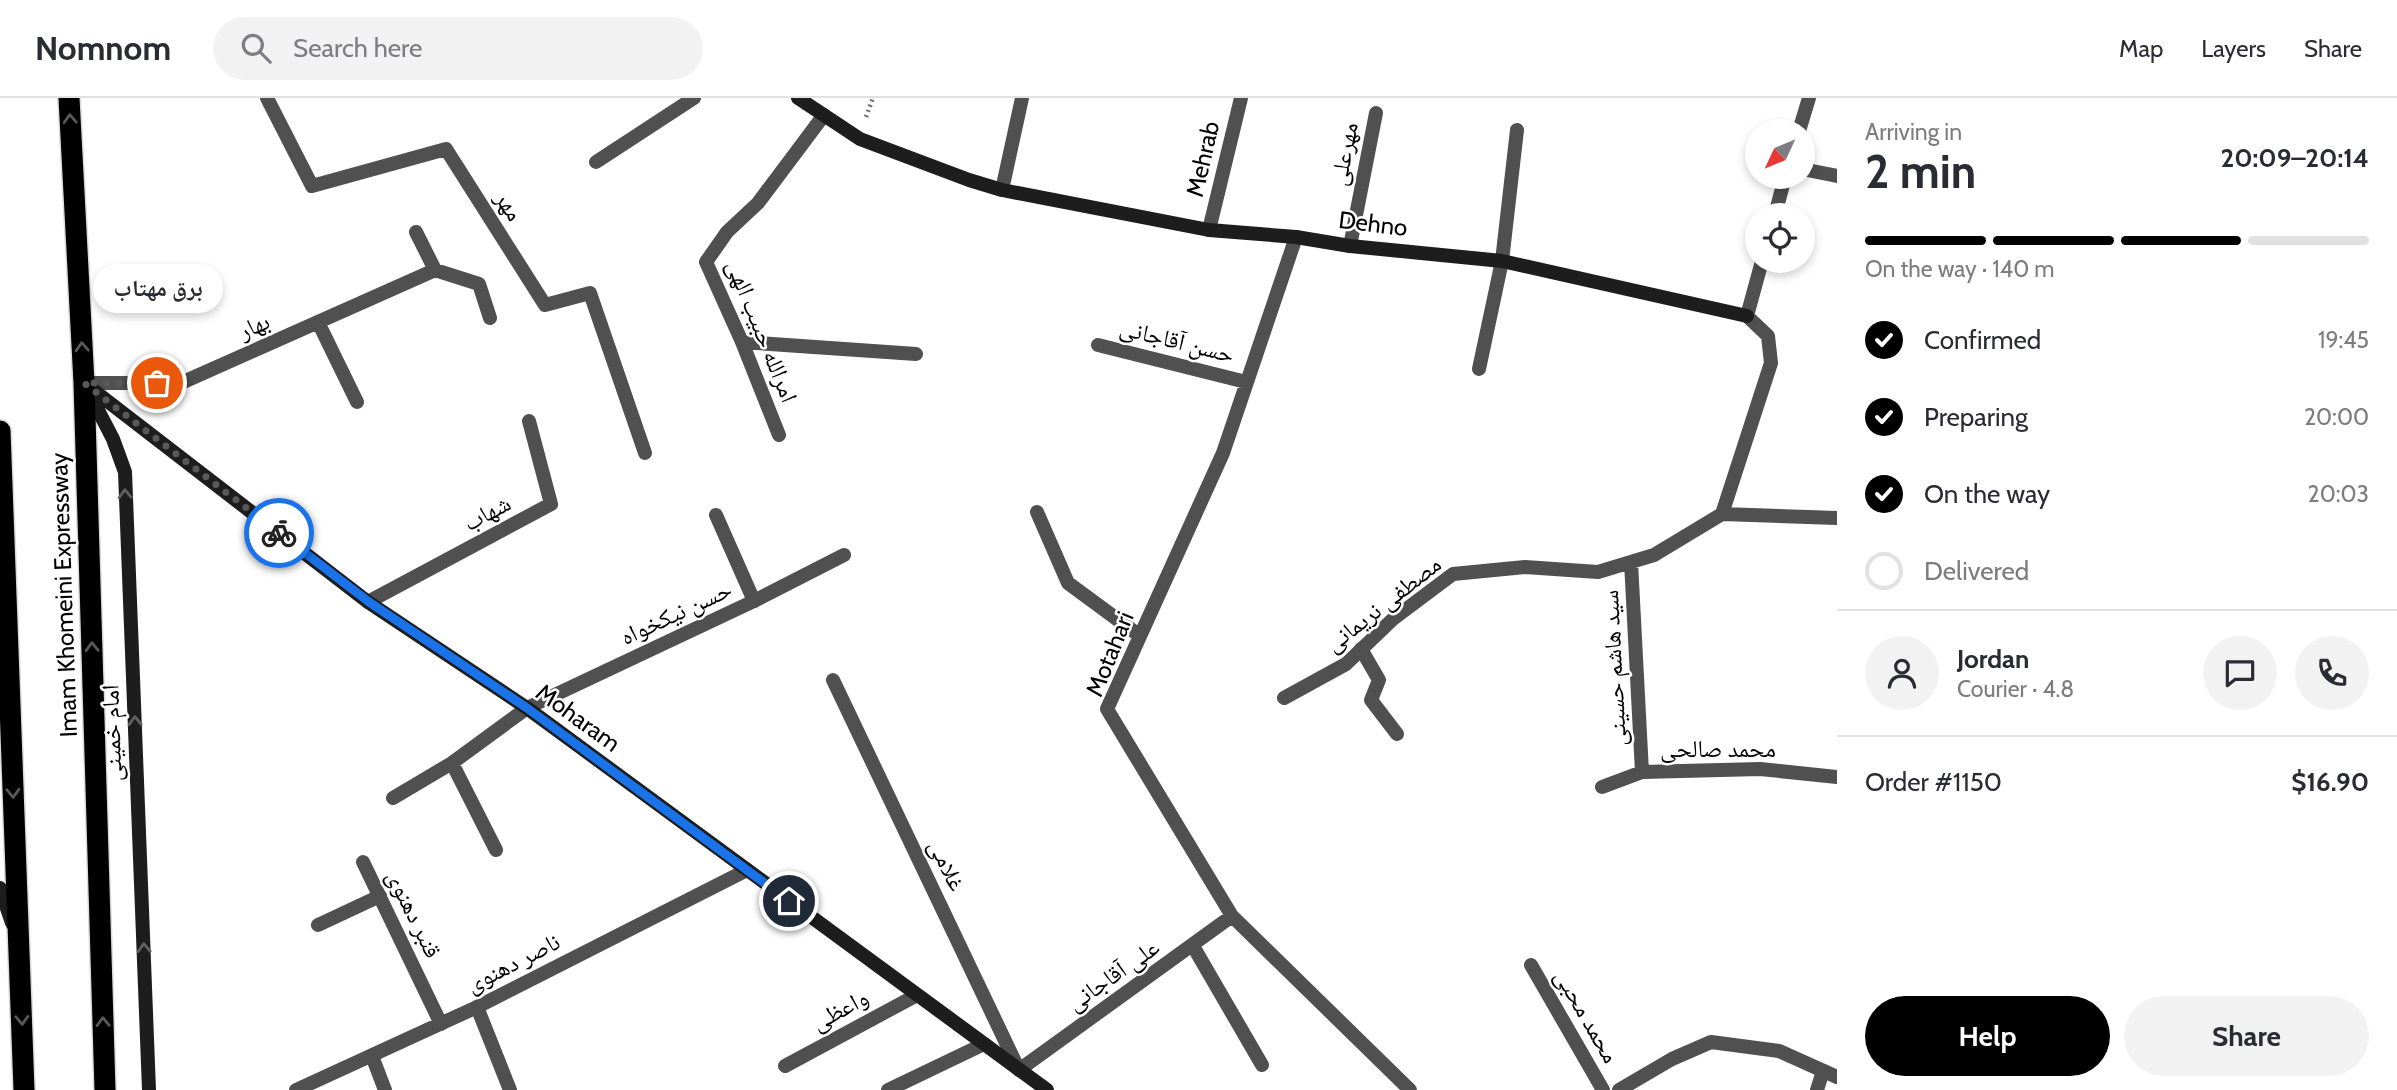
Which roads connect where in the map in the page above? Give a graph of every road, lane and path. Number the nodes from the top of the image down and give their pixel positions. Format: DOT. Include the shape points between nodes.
graph roads {
  1 [pos="69,98"];
  2 [pos="267,98"];
  3 [pos="694,98"];
  4 [pos="797,98"];
  5 [pos="1021,98"];
  6 [pos="1241,98"];
  7 [pos="1808,98"];
  8 [pos="1376,113"];
  9 [pos="824,115"];
  10 [pos="1802,119"];
  11 [pos="1517,130"];
  12 [pos="596,162"];
  13 [pos="1815,172"];
  14 [pos="1837,176"];
  15 [pos="1002,190"];
  16 [pos="1209,230"];
  17 [pos="416,232"];
  18 [pos="1296,237"];
  19 [pos="1350,246"];
  20 [pos="1502,261"];
  21 [pos="435,270"];
  22 [pos="1759,273"];
  23 [pos="1747,316"];
  24 [pos="490,318"];
  25 [pos="318,322"];
  26 [pos="742,342"];
  27 [pos="1098,345"];
  28 [pos="916,354"];
  29 [pos="1479,369"];
  30 [pos="1246,382"];
  31 [pos="84,383"];
  32 [pos="357,402"];
  33 [pos="529,421"];
  34 [pos="0,431"];
  35 [pos="779,435"];
  36 [pos="645,453"];
  37 [pos="1037,512"];
  38 [pos="716,514"];
  39 [pos="1722,514"];
  40 [pos="1837,518"];
  41 [pos="844,555"];
  42 [pos="1631,562"];
  43 [pos="754,601"];
  44 [pos="369,602"];
  45 [pos="1140,636"];
  46 [pos="1361,649"];
  47 [pos="833,680"];
  48 [pos="1284,698"];
  49 [pos="527,708"];
  50 [pos="1397,734"];
  51 [pos="452,763"];
  52 [pos="1642,772"];
  53 [pos="1837,777"];
  54 [pos="1602,787"];
  55 [pos="393,798"];
  56 [pos="496,850"];
  57 [pos="363,862"];
  58 [pos="747,870"];
  59 [pos="0,888"];
  60 [pos="380,896"];
  61 [pos="1232,916"];
  62 [pos="318,925"];
  63 [pos="19,941"];
  64 [pos="1193,946"];
  65 [pos="1531,965"];
  66 [pos="917,995"];
  67 [pos="477,1007"];
  68 [pos="441,1024"];
  69 [pos="984,1044"];
  70 [pos="372,1056"];
  71 [pos="1262,1065"];
  72 [pos="785,1066"];
  73 [pos="1019,1070"];
  74 [pos="1830,1074"];
  75 [pos="24,1090"];
  76 [pos="106,1090"];
  77 [pos="149,1090"];
  78 [pos="296,1090"];
  79 [pos="385,1090"];
  80 [pos="510,1090"];
  81 [pos="888,1090"];
  82 [pos="1047,1090"];
  83 [pos="1410,1090"];
  84 [pos="1603,1090"];
  85 [pos="1619,1090"];
  86 [pos="1817,1090"];
  31 -- 1 [label="highway, Imam Khomeini Expressway, one-way"];
  2 -- 36 [label="street, مهر" via="312,186 446,149 545,304 590,293"];
  3 -- 12 [label="street"];
  4 -- 9 [label="street, Dehno"];
  5 -- 15 [label="street"];
  6 -- 16 [label="street, Mehrab"];
  7 -- 10 [label="street"];
  8 -- 19 [label="street, مهرعلی"];
  9 -- 15 [label="street, Dehno" via="860,139"];
  9 -- 26 [label="street, امرالله حبیب الهی" via="758,204 727,232 706,262"];
  11 -- 20 [label="street"];
  13 -- 14 [label="street"];
  15 -- 16 [label="street, Dehno"];
  16 -- 18 [label="street, Dehno"];
  17 -- 21 [label="street"];
  18 -- 19 [label="street, Dehno"];
  18 -- 30 [label="street, Motahari"];
  19 -- 20 [label="street, Dehno"];
  20 -- 23 [label="street, Dehno"];
  20 -- 29 [label="street"];
  21 -- 24 [label="street" via="479,284"];
  21 -- 25 [label="street, بهار"];
  22 -- 23 [label="street"];
  23 -- 39 [label="street" via="1768,336 1771,363"];
  25 -- 31 [label="street, بهار" via="181,383"];
  25 -- 32 [label="street"];
  26 -- 28 [label="street"];
  26 -- 35 [label="street, امرالله حبیب الهی"];
  27 -- 30 [label="street, حسن آقاجانی"];
  30 -- 45 [label="street, Motahari" via="1223,453"];
  31 -- 44 [label="street, Moharam"];
  76 -- 31 [label="highway, Imam Khomeini Expressway, one-way"];
  77 -- 31 [label="street, امام خمینی, one-way" via="125,472"];
  33 -- 44 [label="street, شهاب" via="551,504"];
  34 -- 63 [label="highway, one-way"];
  37 -- 45 [label="street" via="1068,583"];
  38 -- 43 [label="street"];
  39 -- 40 [label="street"];
  39 -- 42 [label="street, مصطفی نریمانی" via="1654,555"];
  41 -- 43 [label="street, حسن نیکخواه"];
  42 -- 46 [label="street, مصطفی نریمانی" via="1598,572 1525,567 1452,574"];
  42 -- 52 [label="street, سید هاشم حسینی"];
  43 -- 49 [label="street, حسن نیکخواه"];
  44 -- 49 [label="street, Moharam"];
  45 -- 61 [label="street, Motahari" via="1107,709"];
  46 -- 48 [label="street, مصطفی نریمانی" via="1346,664"];
  46 -- 50 [label="street" via="1379,680 1371,700"];
  47 -- 73 [label="street, غلامی"];
  49 -- 51 [label="street, حسن نیکخواه"];
  49 -- 58 [label="street, Moharam"];
  51 -- 55 [label="street, حسن نیکخواه"];
  51 -- 56 [label="street"];
  52 -- 53 [label="street, محمد صالحی" via="1760,769"];
  52 -- 54 [label="street, محمد صالحی"];
  57 -- 60 [label="street, قنبر دهنوی"];
  58 -- 66 [label="street, Moharam"];
  58 -- 67 [label="street, ناصر دهنوی"];
  59 -- 63 [label="street"];
  60 -- 62 [label="street"];
  60 -- 68 [label="street, قنبر دهنوی"];
  61 -- 64 [label="street, علی آقاجانی"];
  61 -- 83 [label="street, Motahari"];
  63 -- 75 [label="highway, one-way"];
  64 -- 71 [label="street"];
  64 -- 73 [label="street, علی آقاجانی"];
  65 -- 84 [label="street, محمد محبی"];
  66 -- 69 [label="street, Moharam"];
  66 -- 72 [label="street, واعظی"];
  67 -- 68 [label="street, ناصر دهنوی"];
  67 -- 80 [label="street"];
  68 -- 70 [label="street, ناصر دهنوی"];
  69 -- 73 [label="street, Moharam"];
  69 -- 81 [label="street"];
  70 -- 78 [label="street, ناصر دهنوی"];
  70 -- 79 [label="street"];
  73 -- 82 [label="street, Moharam"];
  74 -- 85 [label="street, محمد محبی" via="1779,1051 1711,1042"];
  74 -- 86 [label="street"];
}
